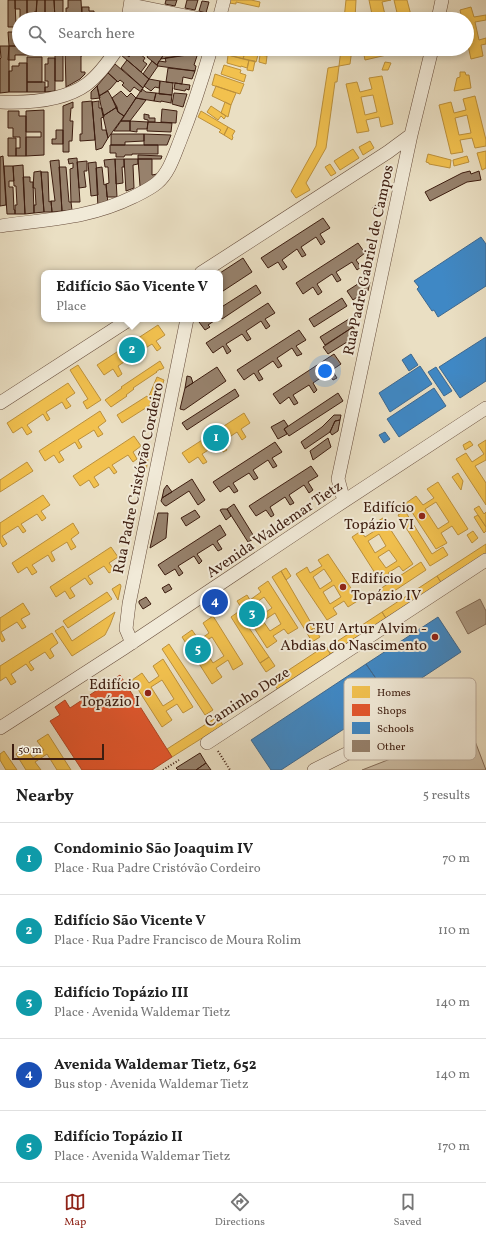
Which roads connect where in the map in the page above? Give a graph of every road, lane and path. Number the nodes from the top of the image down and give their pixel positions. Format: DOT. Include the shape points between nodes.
graph roads {
  1 [pos="224,0"];
  2 [pos="442,0"];
  3 [pos="131,2"];
  4 [pos="129,12"];
  5 [pos="172,12"];
  6 [pos="221,12"];
  7 [pos="439,12"];
  8 [pos="112,56"];
  9 [pos="209,56"];
  10 [pos="430,56"];
  11 [pos="0,102"];
  12 [pos="412,135"];
  13 [pos="0,226"];
  14 [pos="206,270"];
  15 [pos="125,322"];
  16 [pos="186,322"];
  17 [pos="0,403"];
  18 [pos="486,408"];
  19 [pos="344,501"];
  20 [pos="486,560"];
  21 [pos="132,643"];
  22 [pos="0,728"];
  23 [pos="209,741"];
  24 [pos="344,755"];
  25 [pos="179,760"];
  26 [pos="163,770"];
  27 [pos="230,770"];
  28 [pos="314,770"];
  1 -- 6 [label="street"];
  2 -- 7 [label="street"];
  3 -- 4 [label="street"];
  3 -- 5 [label="street"];
  8 -- 11 [label="street" via="87,84 66,95 14,103"];
  9 -- 13 [label="street" via="174,158 156,184 98,211"];
  10 -- 12 [label="street, Rua Padre Gabriel de Campos"];
  12 -- 14 [label="street"];
  12 -- 19 [label="street, Rua Padre Gabriel de Campos" via="338,479"];
  15 -- 17 [label="street"];
  16 -- 21 [label="street, Rua Padre Cristóvão Cordeiro" via="128,604 126,628"];
  18 -- 19 [label="street, Avenida Waldemar Tietz"];
  19 -- 21 [label="street, Avenida Waldemar Tietz"];
  20 -- 23 [label="street, Caminho Doze"];
  21 -- 22 [label="street, Avenida Waldemar Tietz"];
  23 -- 27 [label="path"];
  24 -- 28 [label="street"];
  25 -- 26 [label="path"];
}
